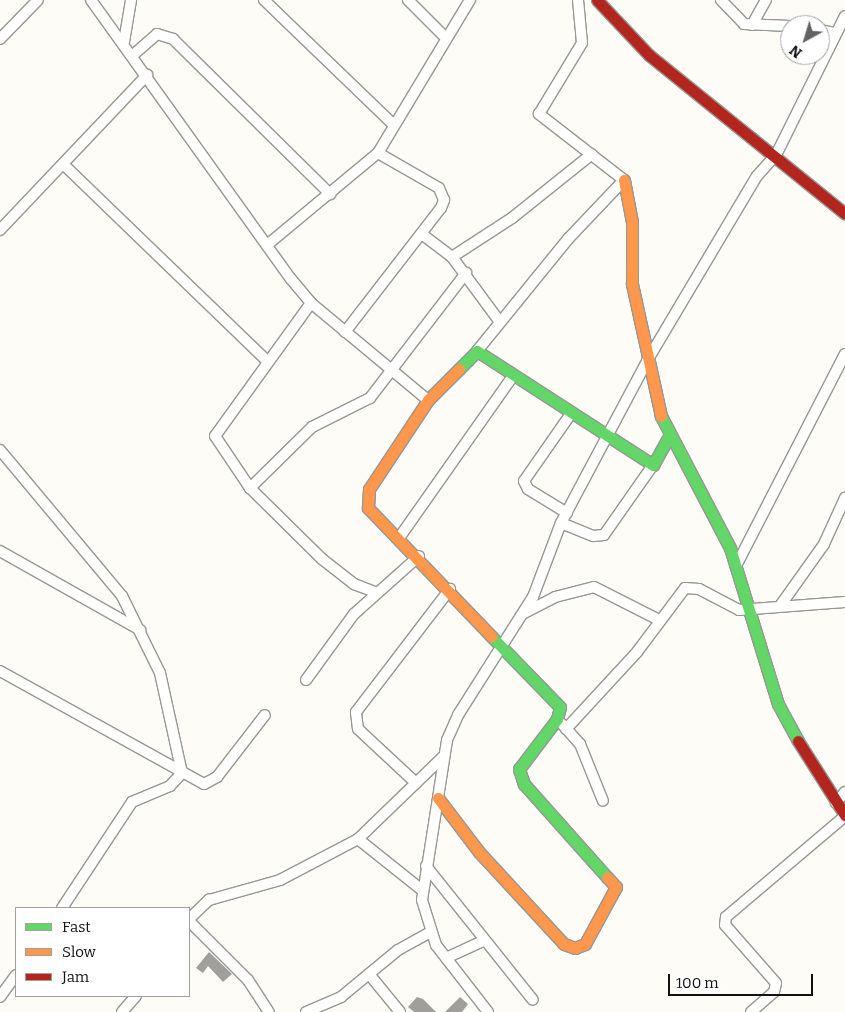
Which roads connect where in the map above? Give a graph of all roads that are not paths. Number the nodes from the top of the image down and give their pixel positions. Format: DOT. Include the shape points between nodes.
graph roads {
  1 [pos="38,0"];
  2 [pos="91,0"];
  3 [pos="130,0"];
  4 [pos="264,0"];
  5 [pos="408,0"];
  6 [pos="470,0"];
  7 [pos="578,0"];
  8 [pos="597,0"];
  9 [pos="720,0"];
  10 [pos="766,0"];
  11 [pos="845,16"];
  12 [pos="752,25"];
  13 [pos="780,26"];
  14 [pos="830,32"];
  15 [pos="836,33"];
  16 [pos="446,38"];
  17 [pos="0,39"];
  18 [pos="124,42"];
  19 [pos="133,55"];
  20 [pos="147,75"];
  21 [pos="394,125"];
  22 [pos="378,153"];
  23 [pos="592,154"];
  24 [pos="776,155"];
  25 [pos="63,164"];
  26 [pos="624,180"];
  27 [pos="330,194"];
  28 [pos="845,214"];
  29 [pos="0,230"];
  30 [pos="423,235"];
  31 [pos="267,245"];
  32 [pos="452,257"];
  33 [pos="466,273"];
  34 [pos="311,303"];
  35 [pos="500,322"];
  36 [pos="344,332"];
  37 [pos="477,351"];
  38 [pos="845,354"];
  39 [pos="647,361"];
  40 [pos="268,362"];
  41 [pos="390,369"];
  42 [pos="513,376"];
  43 [pos="428,400"];
  44 [pos="570,415"];
  45 [pos="669,436"];
  46 [pos="608,440"];
  47 [pos="0,450"];
  48 [pos="653,465"];
  49 [pos="250,488"];
  50 [pos="845,498"];
  51 [pos="567,514"];
  52 [pos="561,524"];
  53 [pos="399,538"];
  54 [pos="0,551"];
  55 [pos="419,556"];
  56 [pos="737,564"];
  57 [pos="450,589"];
  58 [pos="375,592"];
  59 [pos="845,602"];
  60 [pos="780,606"];
  61 [pos="750,608"];
  62 [pos="524,613"];
  63 [pos="659,620"];
  64 [pos="141,630"];
  65 [pos="502,646"];
  66 [pos="0,670"];
  67 [pos="306,680"];
  68 [pos="265,715"];
  69 [pos="557,719"];
  70 [pos="566,729"];
  71 [pos="444,756"];
  72 [pos="182,773"];
  73 [pos="416,783"];
  74 [pos="845,792"];
  75 [pos="438,798"];
  76 [pos="603,801"];
  77 [pos="836,803"];
  78 [pos="845,816"];
  79 [pos="358,839"];
  80 [pos="426,866"];
  81 [pos="422,890"];
  82 [pos="63,907"];
  83 [pos="190,919"];
  84 [pos="190,921"];
  85 [pos="430,932"];
  86 [pos="482,941"];
  87 [pos="446,958"];
  88 [pos="369,974"];
  89 [pos="15,976"];
  90 [pos="0,997"];
  91 [pos="135,997"];
  92 [pos="533,1000"];
  93 [pos="122,1012"];
  94 [pos="268,1012"];
  95 [pos="306,1012"];
  96 [pos="400,1012"];
  97 [pos="488,1012"];
  98 [pos="750,1012"];
  1 -- 17 [label="street"];
  2 -- 18 [label="street"];
  3 -- 18 [label="street"];
  4 -- 21 [label="street"];
  5 -- 16 [label="street"];
  6 -- 16 [label="street"];
  7 -- 23 [label="street" via="582,43 539,114"];
  8 -- 24 [label="main road" via="649,55"];
  9 -- 12 [label="street" via="733,18"];
  10 -- 12 [label="street"];
  11 -- 15 [label="street"];
  12 -- 13 [label="street"];
  14 -- 15 [label="street"];
  15 -- 24 [label="street"];
  16 -- 21 [label="street"];
  18 -- 19 [label="street"];
  19 -- 20 [label="street"];
  19 -- 27 [label="street" via="157,34 173,39"];
  20 -- 25 [label="street"];
  20 -- 31 [label="street"];
  21 -- 22 [label="street"];
  22 -- 27 [label="street"];
  22 -- 30 [label="street" via="443,192 438,217"];
  23 -- 26 [label="street"];
  23 -- 32 [label="street" via="512,218"];
  24 -- 28 [label="main road"];
  24 -- 39 [label="street" via="758,176"];
  25 -- 29 [label="street"];
  25 -- 40 [label="street"];
  26 -- 35 [label="street" via="568,239"];
  26 -- 39 [label="main road" via="632,222 632,284"];
  27 -- 31 [label="street"];
  30 -- 32 [label="street"];
  30 -- 36 [label="street"];
  31 -- 34 [label="street"];
  32 -- 33 [label="street"];
  33 -- 35 [label="street"];
  33 -- 41 [label="street"];
  34 -- 36 [label="street"];
  34 -- 40 [label="street"];
  35 -- 37 [label="street"];
  36 -- 41 [label="street"];
  37 -- 42 [label="main road"];
  37 -- 43 [label="main road"];
  38 -- 56 [label="street"];
  39 -- 45 [label="main road"];
  39 -- 46 [label="street"];
  40 -- 49 [label="street" via="216,433 219,445"];
  41 -- 43 [label="street"];
  41 -- 49 [label="street" via="370,398 312,427"];
  42 -- 44 [label="main road"];
  42 -- 53 [label="street"];
  43 -- 53 [label="main road" via="366,495 368,508"];
  44 -- 46 [label="main road"];
  44 -- 51 [label="street" via="524,481 528,489"];
  45 -- 48 [label="main road"];
  45 -- 56 [label="main road"];
  46 -- 48 [label="main road"];
  46 -- 51 [label="street"];
  47 -- 64 [label="street" via="117,589"];
  48 -- 52 [label="street" via="604,535 593,536"];
  49 -- 58 [label="street" via="337,573"];
  50 -- 60 [label="street" via="824,544"];
  51 -- 52 [label="street"];
  52 -- 62 [label="street"];
  53 -- 55 [label="main road"];
  54 -- 64 [label="street"];
  55 -- 57 [label="main road"];
  55 -- 58 [label="street"];
  56 -- 61 [label="main road"];
  57 -- 65 [label="main road"];
  57 -- 73 [label="street" via="356,712 358,729"];
  58 -- 67 [label="street" via="332,641"];
  59 -- 60 [label="street"];
  60 -- 61 [label="street"];
  61 -- 63 [label="street" via="733,608 699,590 685,588"];
  61 -- 77 [label="main road" via="778,704"];
  62 -- 63 [label="street" via="554,598 594,587"];
  62 -- 65 [label="street"];
  63 -- 70 [label="street" via="637,652"];
  64 -- 72 [label="street" via="167,696"];
  65 -- 69 [label="main road" via="551,695 560,707"];
  65 -- 71 [label="street" via="458,715"];
  66 -- 72 [label="street"];
  68 -- 72 [label="street" via="212,782 195,782"];
  69 -- 70 [label="street"];
  69 -- 75 [label="main road" via="519,769 524,784 616,887 580,947 564,944 544,924 478,852"];
  70 -- 76 [label="street" via="580,744"];
  71 -- 73 [label="street"];
  71 -- 75 [label="street"];
  72 -- 82 [label="street" via="170,786 132,802"];
  73 -- 79 [label="street"];
  74 -- 77 [label="street"];
  75 -- 80 [label="street"];
  77 -- 78 [label="main road"];
  78 -- 98 [label="street" via="726,917 725,926 776,983 774,992"];
  79 -- 81 [label="street"];
  79 -- 83 [label="street" via="280,880 209,900"];
  80 -- 81 [label="street"];
  80 -- 86 [label="street"];
  81 -- 85 [label="street"];
  84 -- 94 [label="street" via="248,980"];
  85 -- 87 [label="street"];
  85 -- 88 [label="street" via="398,950"];
  86 -- 87 [label="street"];
  86 -- 92 [label="street"];
  87 -- 97 [label="street"];
  88 -- 95 [label="street" via="341,997"];
  88 -- 96 [label="street"];
  89 -- 90 [label="street"];
  91 -- 93 [label="street"];
}
